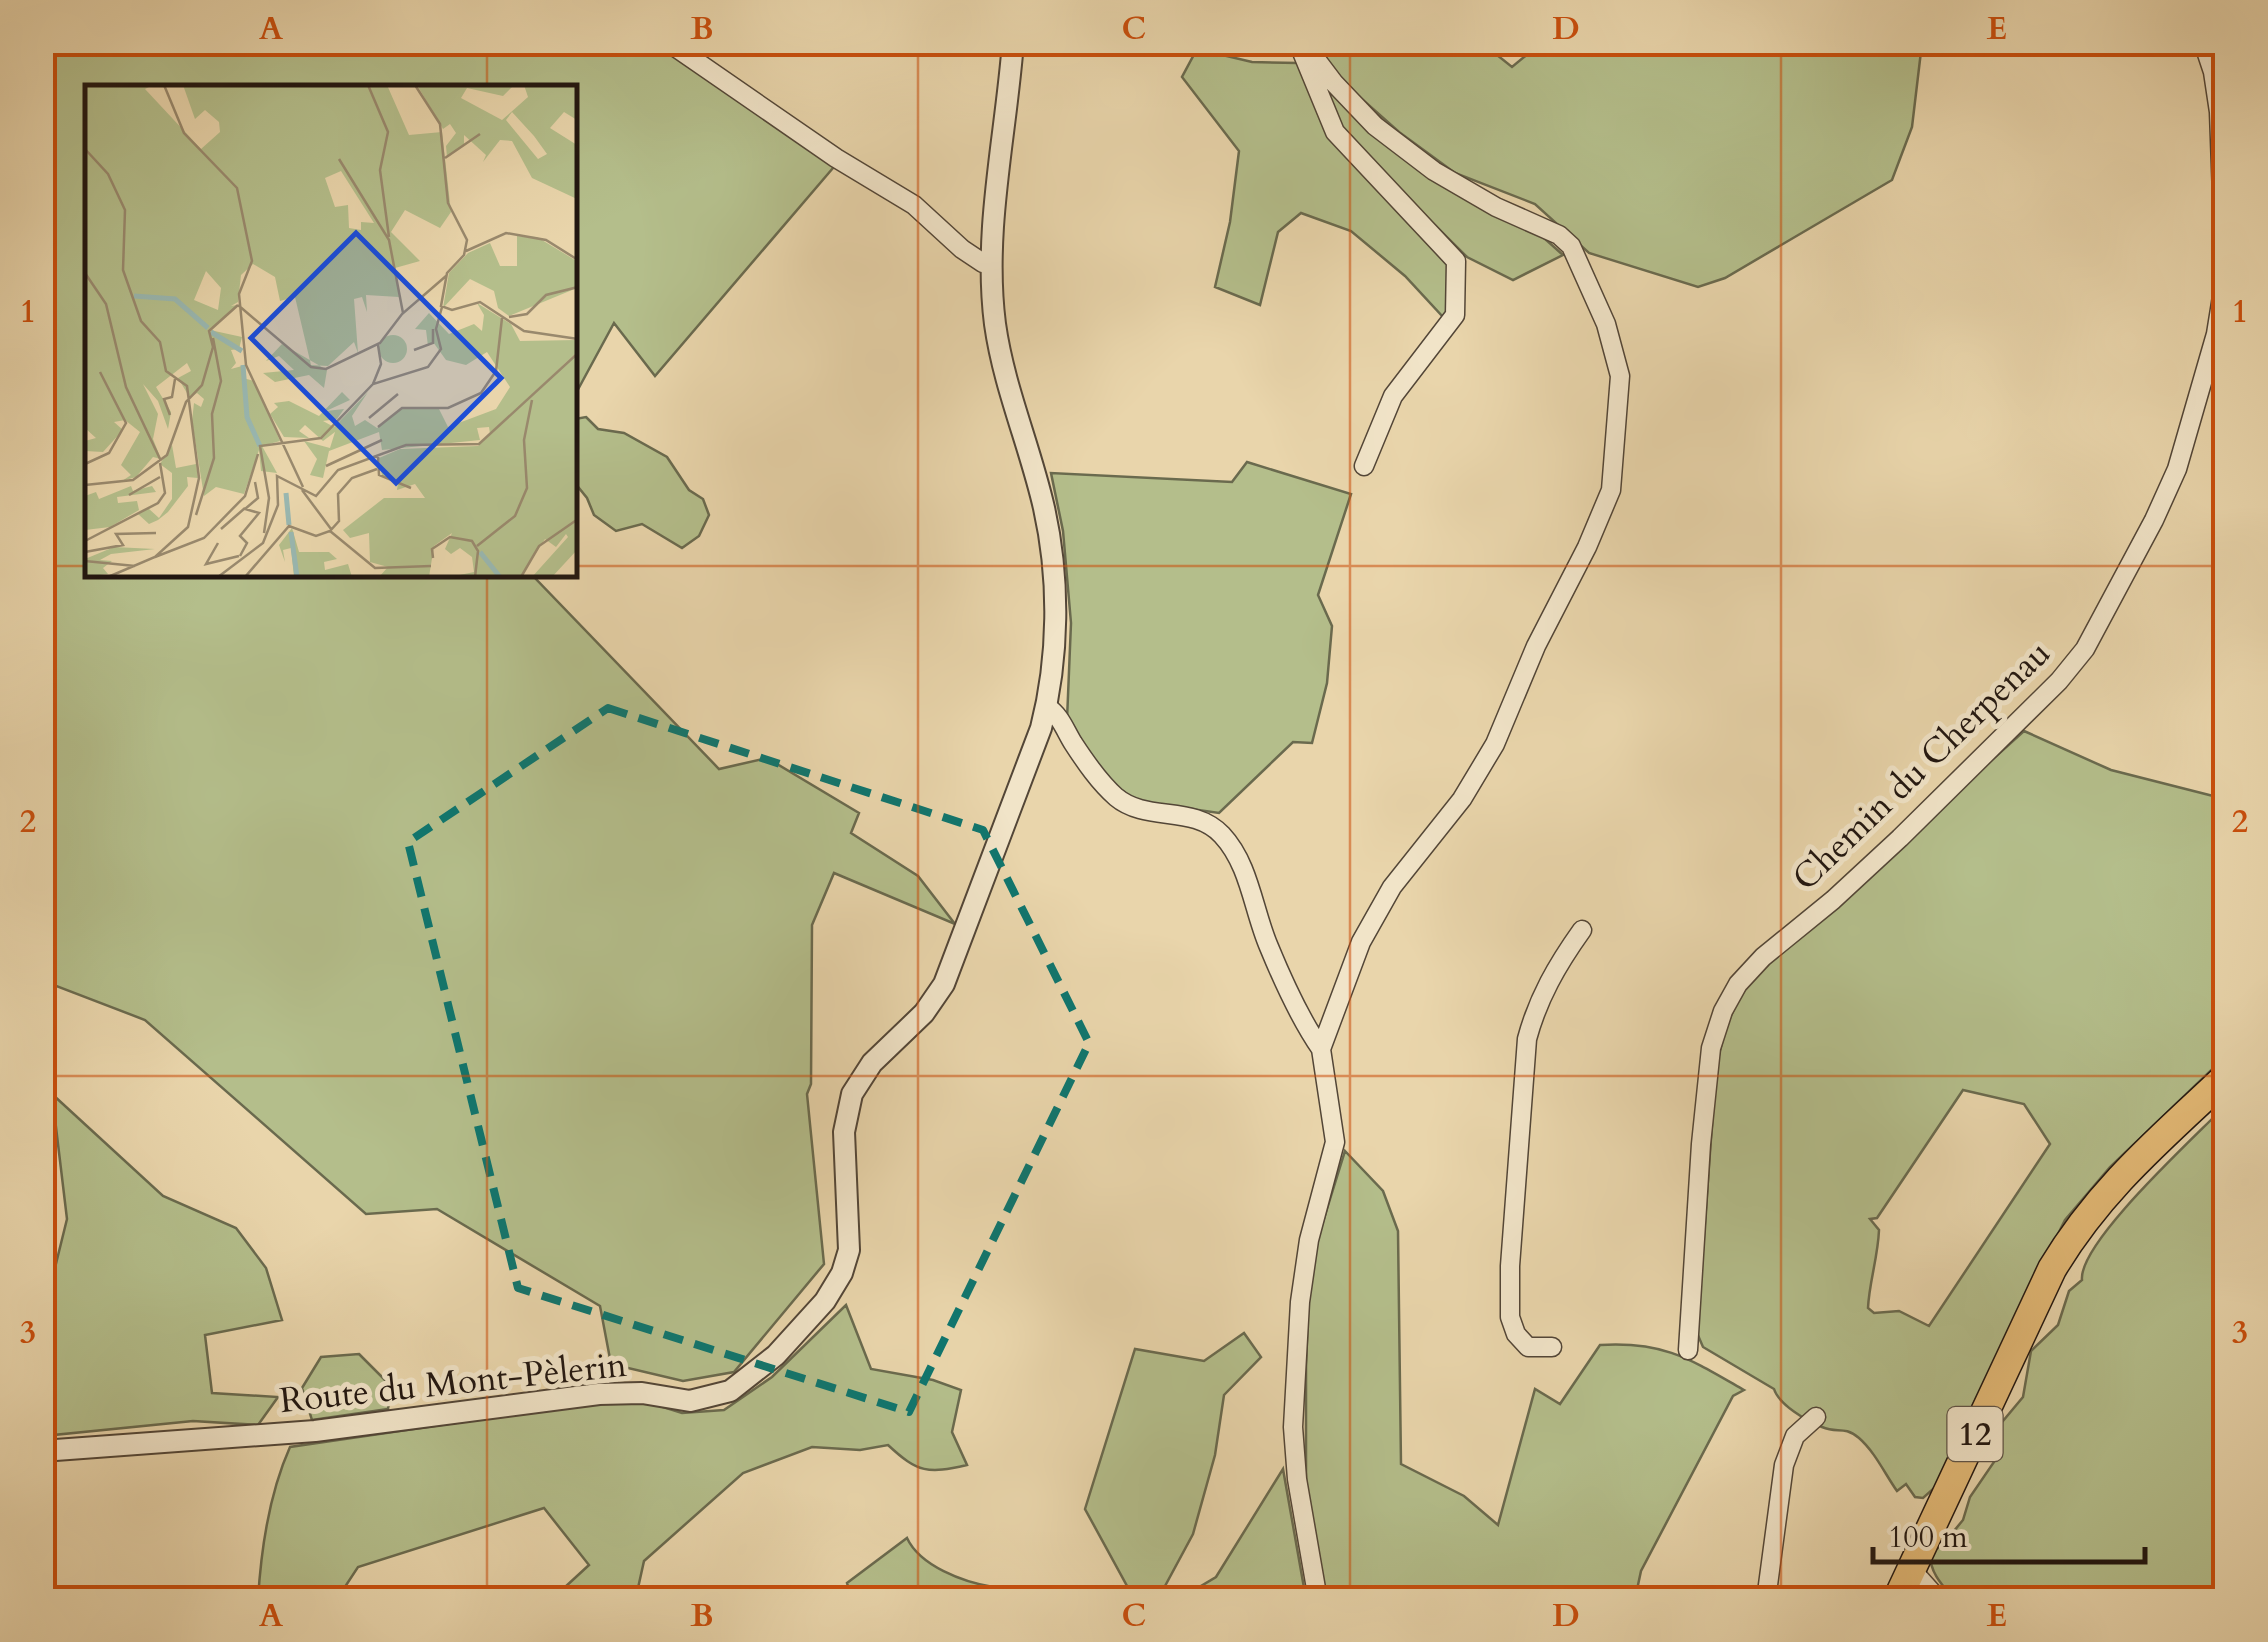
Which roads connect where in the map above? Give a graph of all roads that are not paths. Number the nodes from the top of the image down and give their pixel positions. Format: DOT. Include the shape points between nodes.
graph roads {
  1 [pos="668,42"];
  2 [pos="1013,42"];
  3 [pos="1301,42"];
  4 [pos="2203,42"];
  5 [pos="991,264"];
  6 [pos="1364,466"];
  7 [pos="1047,707"];
  8 [pos="1582,930"];
  9 [pos="1321,1049"];
  10 [pos="2226,1077"];
  11 [pos="1552,1347"];
  12 [pos="1688,1350"];
  13 [pos="1816,1417"];
  14 [pos="42,1452"];
  15 [pos="1911,1569"];
  16 [pos="1318,1600"];
  17 [pos="1766,1600"];
  18 [pos="1897,1600"];
  19 [pos="1939,1600"];
  1 -- 5 [label="street" via="914,205 962,249"];
  2 -- 5 [label="street, Route du Mont-Pèlerin"];
  3 -- 6 [label="street" via="1335,132 1456,261 1455,315 1392,396"];
  3 -- 9 [label="street" via="1374,126 1434,170 1571,246 1606,324 1620,376 1611,490 1587,547 1495,744 1360,942"];
  4 -- 12 [label="street, Chemin du Cherpenau" via="2219,112 2226,278 2177,469 2085,650 2060,680 1833,900 1764,957 1723,1011 1711,1048"];
  5 -- 7 [label="street, Route du Mont-Pèlerin" via="1004,376 1048,528 1055,642"];
  7 -- 9 [label="street" via="1118,799 1135,809 1200,818 1222,834"];
  7 -- 14 [label="street, Route du Mont-Pèlerin" via="944,984 852,1094 844,1132 846,1264 824,1301 776,1355 730,1392 690,1401 599,1394 316,1431"];
  8 -- 11 [label="street" via="1544,991 1527,1040 1510,1266 1516,1334 1528,1347"];
  9 -- 16 [label="street" via="1335,1142 1309,1240 1293,1427"];
  10 -- 15 [label="main road, 12" via="2105,1192 2076,1229"];
  13 -- 17 [label="street" via="1795,1436 1784,1465"];
  15 -- 18 [label="main road, 12"];
  15 -- 19 [label="street"];
}
